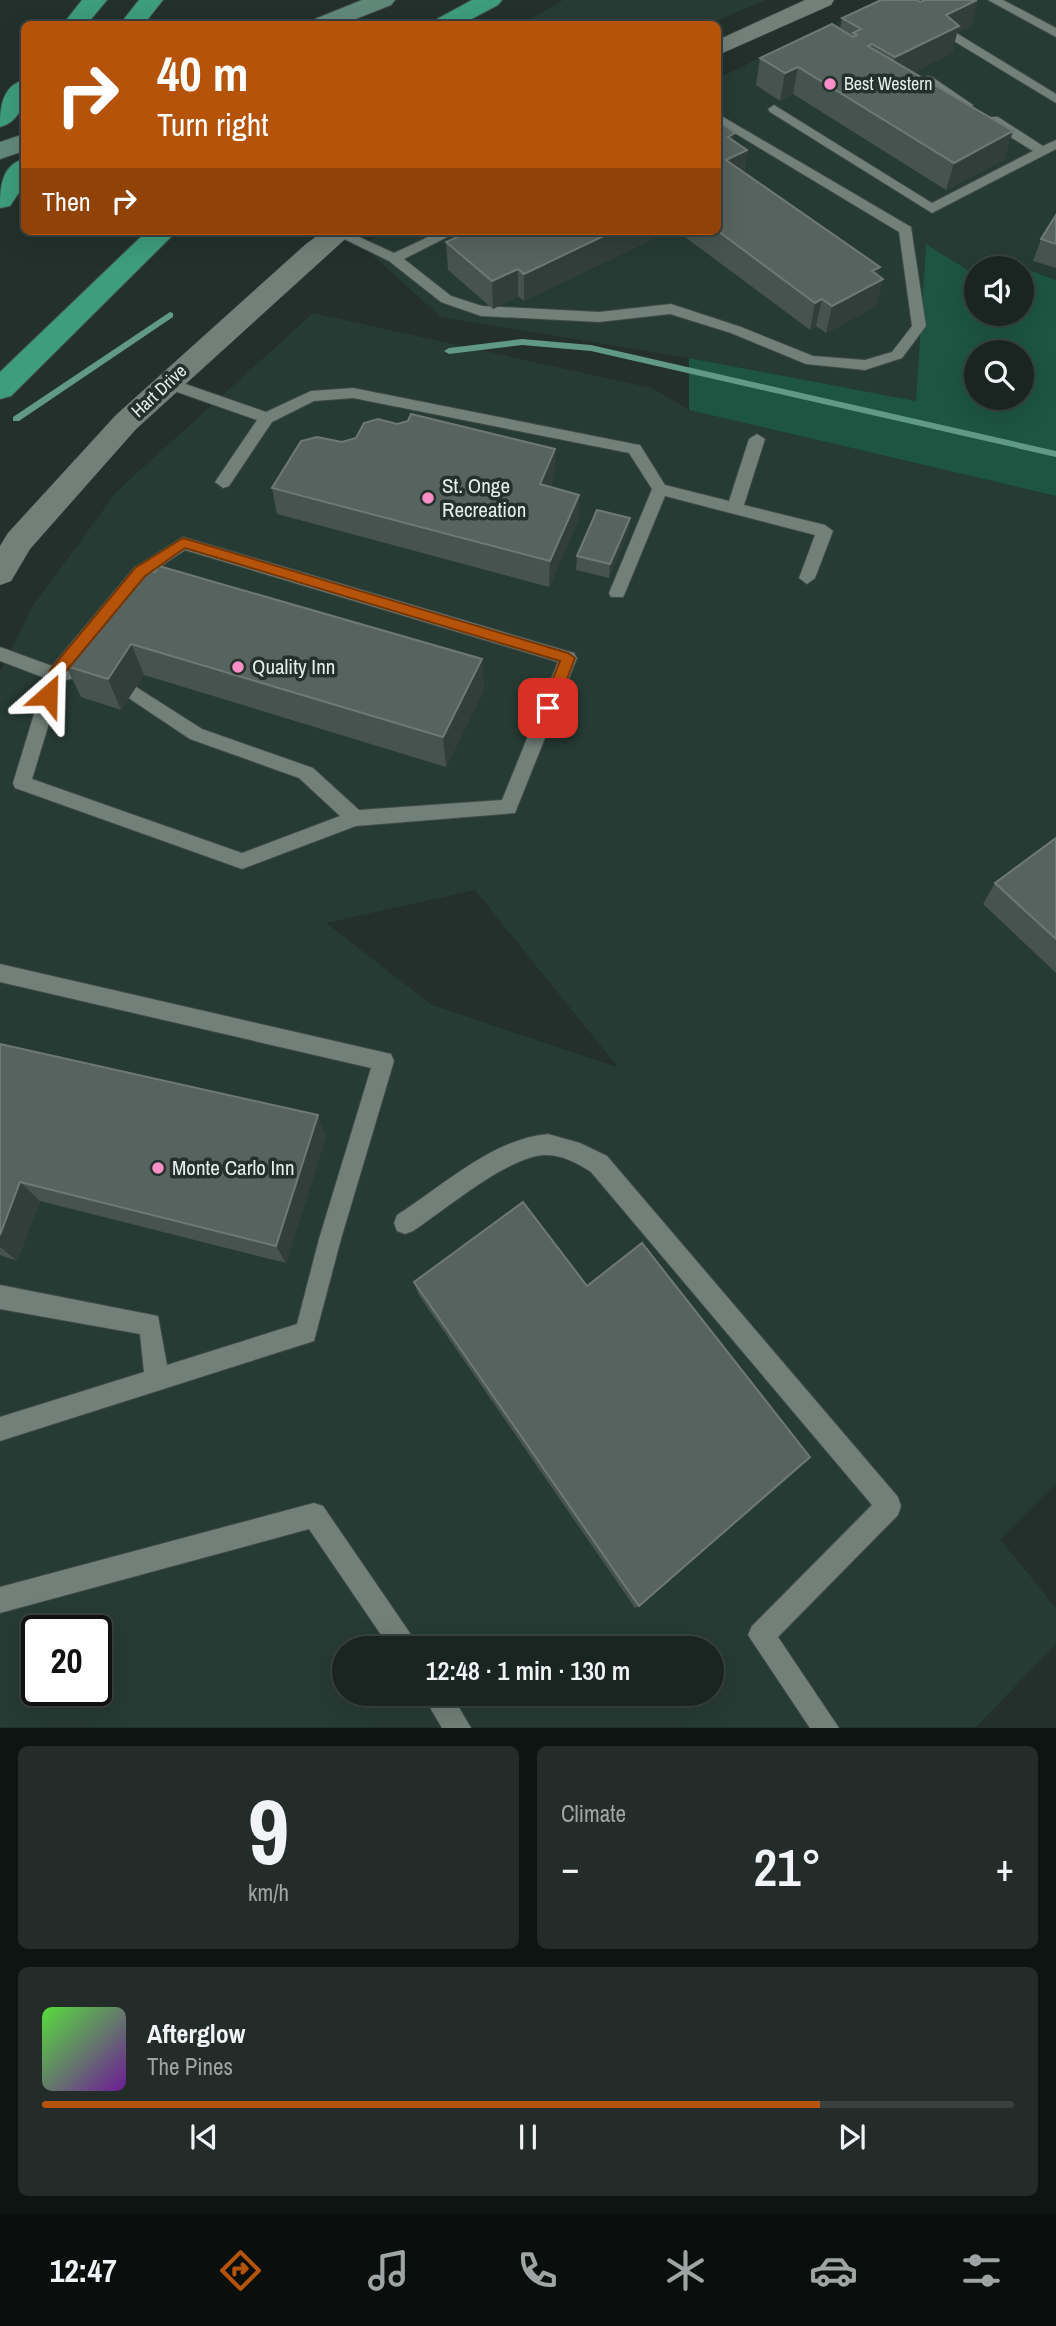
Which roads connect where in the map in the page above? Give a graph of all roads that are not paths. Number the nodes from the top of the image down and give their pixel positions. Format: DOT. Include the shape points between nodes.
graph roads {
  1 [pos="95,0"];
  2 [pos="151,0"];
  3 [pos="383,0"];
  4 [pos="490,0"];
  5 [pos="823,0"];
  6 [pos="994,0"];
  7 [pos="78,21"];
  8 [pos="134,21"];
  9 [pos="330,21"];
  10 [pos="451,21"];
  11 [pos="1056,33"];
  12 [pos="954,36"];
  13 [pos="721,47"];
  14 [pos="928,80"];
  15 [pos="21,93"];
  16 [pos="1056,99"];
  17 [pos="774,110"];
  18 [pos="0,119"];
  19 [pos="721,120"];
  20 [pos="21,143"];
  21 [pos="1056,144"];
  22 [pos="0,151"];
  23 [pos="1042,151"];
  24 [pos="21,171"];
  25 [pos="0,200"];
  26 [pos="159,235"];
  27 [pos="336,235"];
  28 [pos="346,235"];
  29 [pos="443,235"];
  30 [pos="394,258"];
  31 [pos="167,383"];
  32 [pos="0,389"];
  33 [pos="267,418"];
  34 [pos="757,439"];
  35 [pos="223,482"];
  36 [pos="660,489"];
  37 [pos="735,509"];
  38 [pos="0,573"];
  39 [pos="807,578"];
  40 [pos="617,593"];
  41 [pos="0,654"];
  42 [pos="55,674"];
  43 [pos="82,675"];
  44 [pos="133,692"];
  45 [pos="355,818"];
  46 [pos="0,973"];
  47 [pos="405,1223"];
  48 [pos="0,1297"];
  49 [pos="157,1380"];
  50 [pos="0,1429"];
  51 [pos="0,1601"];
  52 [pos="397,1636"];
  53 [pos="443,1706"];
  54 [pos="458,1727"];
  55 [pos="826,1727"];
  1 -- 7 [label="highway"];
  2 -- 8 [label="highway"];
  3 -- 9 [label="main road"];
  4 -- 10 [label="highway"];
  5 -- 13 [label="street"];
  6 -- 11 [label="lane"];
  12 -- 16 [label="lane"];
  14 -- 23 [label="lane"];
  15 -- 18 [label="highway"];
  17 -- 23 [label="lane" via="932,209"];
  19 -- 30 [label="lane" via="906,230 919,326 897,355 864,365 811,362 671,309 599,317 481,311 446,299"];
  20 -- 22 [label="main road"];
  21 -- 23 [label="lane"];
  24 -- 25 [label="highway"];
  26 -- 32 [label="highway"];
  27 -- 31 [label="street, Hart Drive"];
  28 -- 30 [label="lane"];
  29 -- 30 [label="lane"];
  31 -- 33 [label="lane"];
  31 -- 38 [label="street, Hart Drive" via="19,541"];
  33 -- 35 [label="lane"];
  33 -- 36 [label="lane" via="311,396 353,393 634,449"];
  34 -- 37 [label="lane"];
  36 -- 37 [label="lane"];
  36 -- 40 [label="lane"];
  37 -- 39 [label="lane" via="825,531"];
  41 -- 42 [label="lane"];
  42 -- 43 [label="lane"];
  42 -- 45 [label="lane" via="22,783 242,861"];
  42 -- 45 [label="lane" via="140,572 183,543 568,658 508,807"];
  44 -- 45 [label="lane" via="196,734 306,774"];
  46 -- 49 [label="lane" via="384,1061 306,1334"];
  47 -- 55 [label="lane" via="516,1149 542,1144 575,1149 599,1164 889,1506 761,1635"];
  48 -- 49 [label="lane" via="150,1324"];
  49 -- 50 [label="lane"];
  51 -- 52 [label="lane" via="314,1515"];
  53 -- 54 [label="lane"];
}
